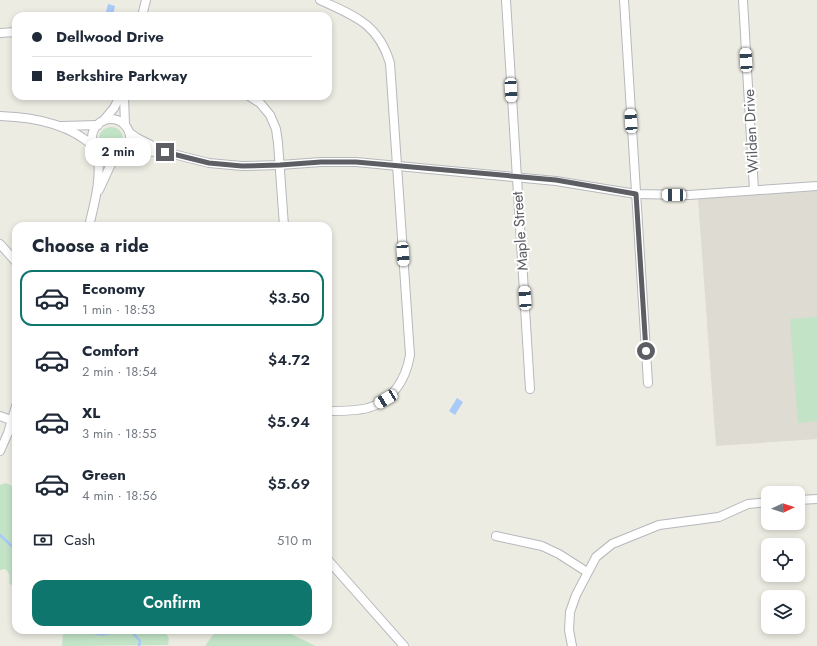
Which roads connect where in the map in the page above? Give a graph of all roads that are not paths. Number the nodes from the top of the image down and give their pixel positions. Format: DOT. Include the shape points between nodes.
graph roads {
  1 [pos="146,0"];
  2 [pos="320,0"];
  3 [pos="506,0"];
  4 [pos="624,0"];
  5 [pos="743,0"];
  6 [pos="143,12"];
  7 [pos="12,32"];
  8 [pos="0,33"];
  9 [pos="118,100"];
  10 [pos="124,100"];
  11 [pos="255,100"];
  12 [pos="0,116"];
  13 [pos="100,123"];
  14 [pos="125,125"];
  15 [pos="61,126"];
  16 [pos="130,133"];
  17 [pos="96,149"];
  18 [pos="165,152"];
  19 [pos="123,154"];
  20 [pos="280,165"];
  21 [pos="397,166"];
  22 [pos="517,177"];
  23 [pos="817,186"];
  24 [pos="754,190"];
  25 [pos="97,194"];
  26 [pos="636,194"];
  27 [pos="90,222"];
  28 [pos="284,222"];
  29 [pos="0,244"];
  30 [pos="12,258"];
  31 [pos="648,383"];
  32 [pos="530,389"];
  33 [pos="332,412"];
  34 [pos="0,416"];
  35 [pos="12,420"];
  36 [pos="12,425"];
  37 [pos="0,451"];
  38 [pos="817,499"];
  39 [pos="805,500"];
  40 [pos="761,503"];
  41 [pos="496,536"];
  42 [pos="332,565"];
  43 [pos="587,572"];
  44 [pos="404,646"];
  45 [pos="572,646"];
  1 -- 6 [label="street"];
  2 -- 21 [label="street" via="362,21 378,36 387,53 390,63"];
  3 -- 22 [label="street, Maple Street"];
  4 -- 26 [label="street"];
  5 -- 24 [label="street, Wilden Drive"];
  7 -- 8 [label="street"];
  9 -- 13 [label="street" via="109,116"];
  10 -- 14 [label="street"];
  11 -- 20 [label="street" via="270,115 276,129"];
  12 -- 15 [label="street" via="34,119"];
  13 -- 14 [label="street" via="112,119"];
  13 -- 15 [label="street"];
  13 -- 17 [label="street" via="93,133"];
  14 -- 16 [label="street"];
  15 -- 17 [label="street" via="83,137"];
  16 -- 18 [label="street"];
  16 -- 19 [label="street" via="130,143"];
  17 -- 19 [label="street" via="111,158"];
  17 -- 25 [label="street" via="99,168"];
  18 -- 19 [label="street" via="134,151"];
  18 -- 20 [label="street" via="225,165"];
  19 -- 25 [label="street" via="112,164"];
  20 -- 21 [label="street" via="339,161"];
  20 -- 28 [label="street"];
  21 -- 22 [label="street"];
  21 -- 33 [label="street" via="410,355 405,375 394,392 378,404 368,408"];
  22 -- 26 [label="street" via="556,180"];
  22 -- 32 [label="street, Maple Street"];
  23 -- 24 [label="street"];
  24 -- 26 [label="street" via="689,195"];
  25 -- 27 [label="street"];
  26 -- 31 [label="street"];
  29 -- 30 [label="street"];
  34 -- 35 [label="street"];
  36 -- 37 [label="street"];
  38 -- 39 [label="street"];
  40 -- 43 [label="street" via="748,504 719,517 659,525 636,533 612,544 596,557"];
  41 -- 43 [label="street" via="542,546"];
  42 -- 44 [label="street"];
  43 -- 45 [label="street" via="570,612 569,630"];
}
